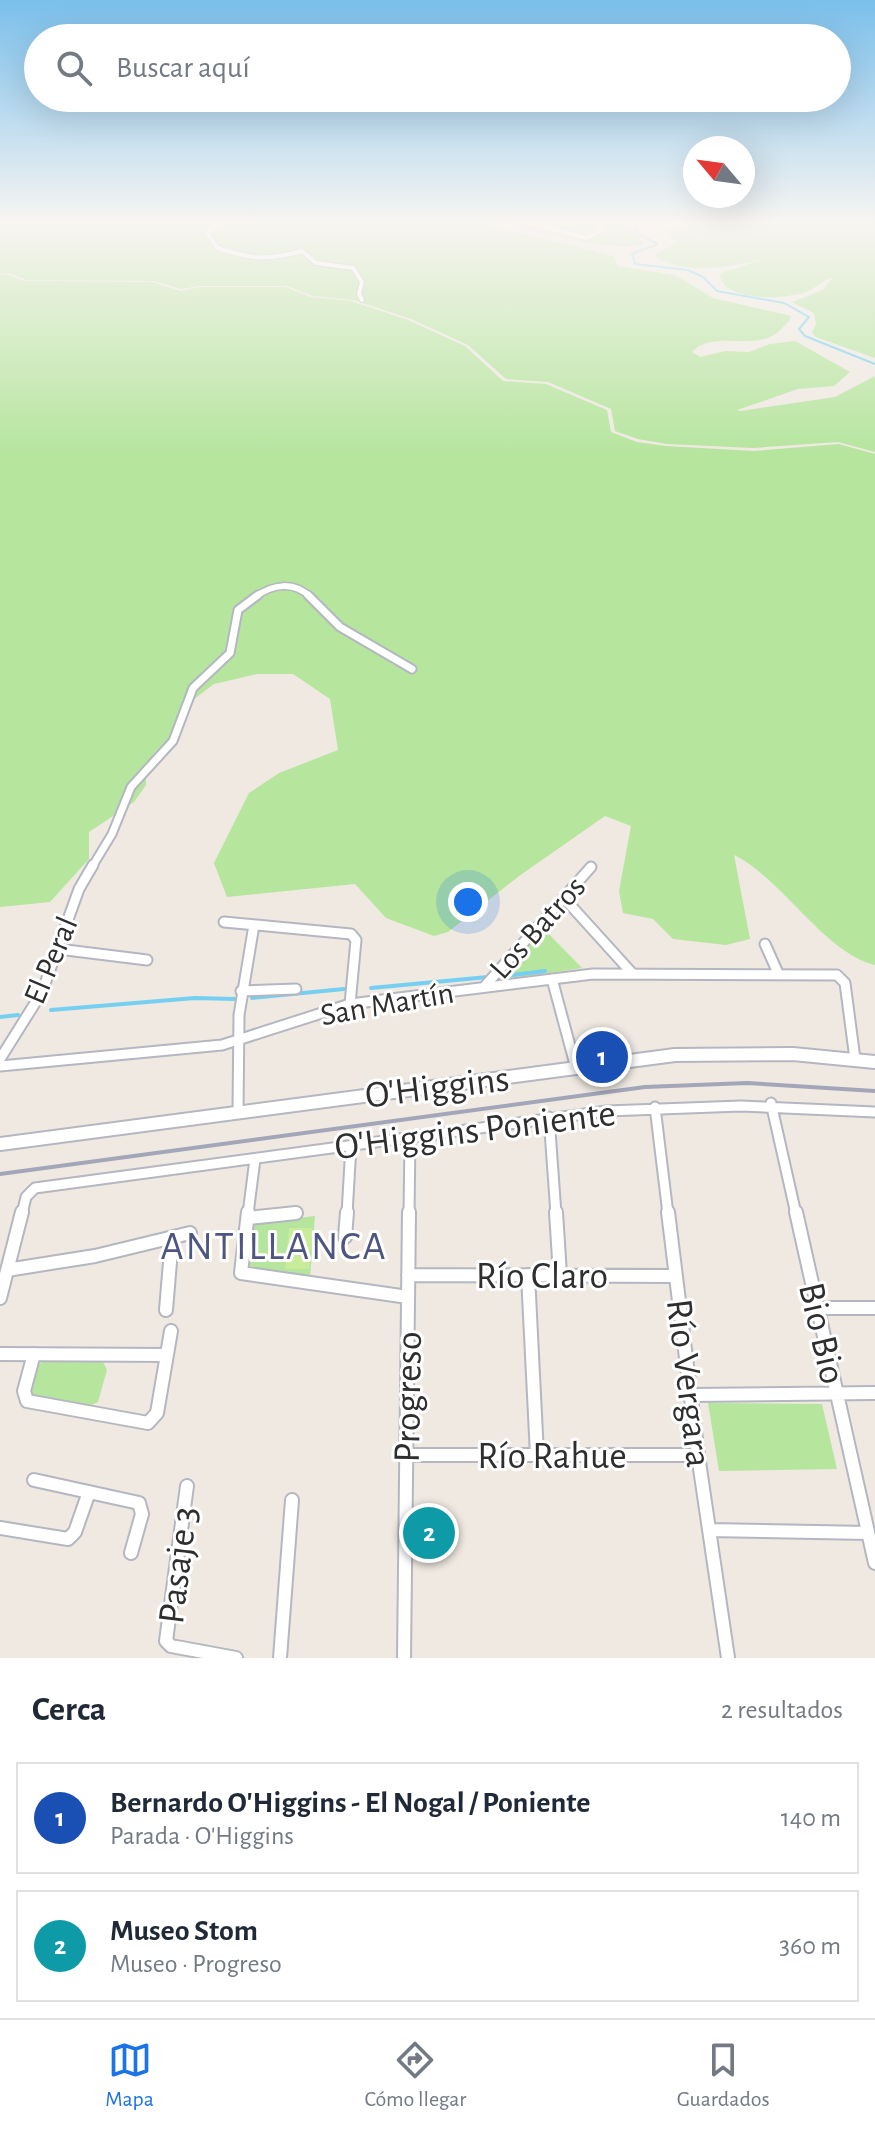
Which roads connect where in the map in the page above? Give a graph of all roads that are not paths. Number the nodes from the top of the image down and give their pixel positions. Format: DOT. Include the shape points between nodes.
graph roads {
  1 [pos="412,669"];
  2 [pos="591,867"];
  3 [pos="564,898"];
  4 [pos="224,922"];
  5 [pos="254,925"];
  6 [pos="765,944"];
  7 [pos="58,949"];
  8 [pos="147,960"];
  9 [pos="631,972"];
  10 [pos="778,973"];
  11 [pos="552,979"];
  12 [pos="484,987"];
  13 [pos="296,989"];
  14 [pos="241,991"];
  15 [pos="350,1004"];
  16 [pos="237,1042"];
  17 [pos="0,1059"];
  18 [pos="855,1059"];
  19 [pos="875,1062"];
  20 [pos="0,1066"];
  21 [pos="576,1068"];
  22 [pos="771,1103"];
  23 [pos="655,1107"];
  24 [pos="238,1112"];
  25 [pos="875,1112"];
  26 [pos="549,1117"];
  27 [pos="410,1137"];
  28 [pos="0,1144"];
  29 [pos="351,1145"];
  30 [pos="255,1159"];
  31 [pos="296,1213"];
  32 [pos="248,1218"];
  33 [pos="190,1233"];
  34 [pos="345,1237"];
  35 [pos="172,1238"];
  36 [pos="7,1270"];
  37 [pos="408,1275"];
  38 [pos="528,1275"];
  39 [pos="560,1275"];
  40 [pos="676,1276"];
  41 [pos="408,1297"];
  42 [pos="0,1298"];
  43 [pos="817,1308"];
  44 [pos="875,1308"];
  45 [pos="166,1310"];
  46 [pos="171,1331"];
  47 [pos="0,1354"];
  48 [pos="34,1354"];
  49 [pos="167,1355"];
  50 [pos="875,1393"];
  51 [pos="837,1394"];
  52 [pos="691,1395"];
  53 [pos="406,1455"];
  54 [pos="537,1455"];
  55 [pos="698,1455"];
  56 [pos="34,1480"];
  57 [pos="187,1486"];
  58 [pos="89,1492"];
  59 [pos="292,1500"];
  60 [pos="0,1528"];
  61 [pos="709,1530"];
  62 [pos="868,1533"];
  63 [pos="131,1553"];
  64 [pos="875,1563"];
  65 [pos="236,1658"];
  66 [pos="280,1658"];
  67 [pos="404,1658"];
  68 [pos="728,1658"];
  1 -- 7 [label="street, El Peral" via="340,627 300,587 282,586 250,599 236,613 230,653 193,688 173,741 135,781 75,901"];
  2 -- 3 [label="street, Los Batros"];
  3 -- 9 [label="street"];
  3 -- 12 [label="street, Los Batros"];
  4 -- 5 [label="street"];
  5 -- 14 [label="street"];
  5 -- 15 [label="street" via="354,935"];
  6 -- 10 [label="street"];
  7 -- 8 [label="street"];
  7 -- 17 [label="street, El Peral" via="38,998"];
  9 -- 10 [label="street, San Martín"];
  9 -- 11 [label="street, San Martín"];
  10 -- 18 [label="street, San Martín" via="841,977"];
  11 -- 12 [label="street, San Martín"];
  11 -- 21 [label="street"];
  12 -- 15 [label="street, San Martín"];
  13 -- 14 [label="street, San Martín"];
  14 -- 16 [label="street"];
  15 -- 16 [label="street, San Martín"];
  16 -- 20 [label="street, San Martín"];
  16 -- 24 [label="street"];
  18 -- 19 [label="street, O'Higgins"];
  18 -- 21 [label="street, O'Higgins" via="708,1053"];
  21 -- 24 [label="street, O'Higgins"];
  22 -- 23 [label="street, O'Higgins Poniente"];
  22 -- 25 [label="street, O'Higgins Poniente"];
  22 -- 43 [label="street, Bio Bio"];
  23 -- 26 [label="street, O'Higgins Poniente"];
  23 -- 40 [label="street, Río Vergara"];
  24 -- 28 [label="street, O'Higgins"];
  26 -- 27 [label="street, O'Higgins Poniente"];
  26 -- 39 [label="street"];
  27 -- 29 [label="street, O'Higgins Poniente"];
  27 -- 37 [label="street, Progreso"];
  29 -- 30 [label="street, O'Higgins Poniente"];
  29 -- 34 [label="street"];
  30 -- 32 [label="street"];
  30 -- 36 [label="street, O'Higgins Poniente" via="35,1188 29,1191"];
  31 -- 32 [label="street"];
  32 -- 41 [label="street" via="241,1273"];
  33 -- 35 [label="street"];
  35 -- 36 [label="street"];
  35 -- 45 [label="street"];
  36 -- 42 [label="street"];
  37 -- 38 [label="street, Río Claro"];
  37 -- 41 [label="street, Progreso"];
  38 -- 39 [label="street, Río Claro"];
  38 -- 54 [label="street"];
  39 -- 40 [label="street, Río Claro"];
  40 -- 52 [label="street, Río Vergara"];
  41 -- 53 [label="street, Progreso"];
  43 -- 44 [label="street"];
  43 -- 51 [label="street, Bio Bio"];
  46 -- 49 [label="street"];
  47 -- 48 [label="street"];
  48 -- 49 [label="street"];
  48 -- 49 [label="street" via="24,1391 27,1401 144,1423 157,1413"];
  50 -- 51 [label="street"];
  51 -- 52 [label="street"];
  51 -- 62 [label="street, Bio Bio"];
  52 -- 55 [label="street, Río Vergara"];
  53 -- 54 [label="street, Río Rahue"];
  53 -- 67 [label="street, Progreso"];
  54 -- 55 [label="street, Río Rahue"];
  55 -- 61 [label="street, Río Vergara"];
  56 -- 58 [label="street"];
  57 -- 65 [label="street, Pasaje 3" via="167,1643"];
  58 -- 60 [label="street" via="68,1539"];
  58 -- 63 [label="street" via="141,1506"];
  59 -- 66 [label="street"];
  61 -- 62 [label="street"];
  61 -- 68 [label="street, Río Vergara"];
  62 -- 64 [label="street, Bio Bio"];
}
